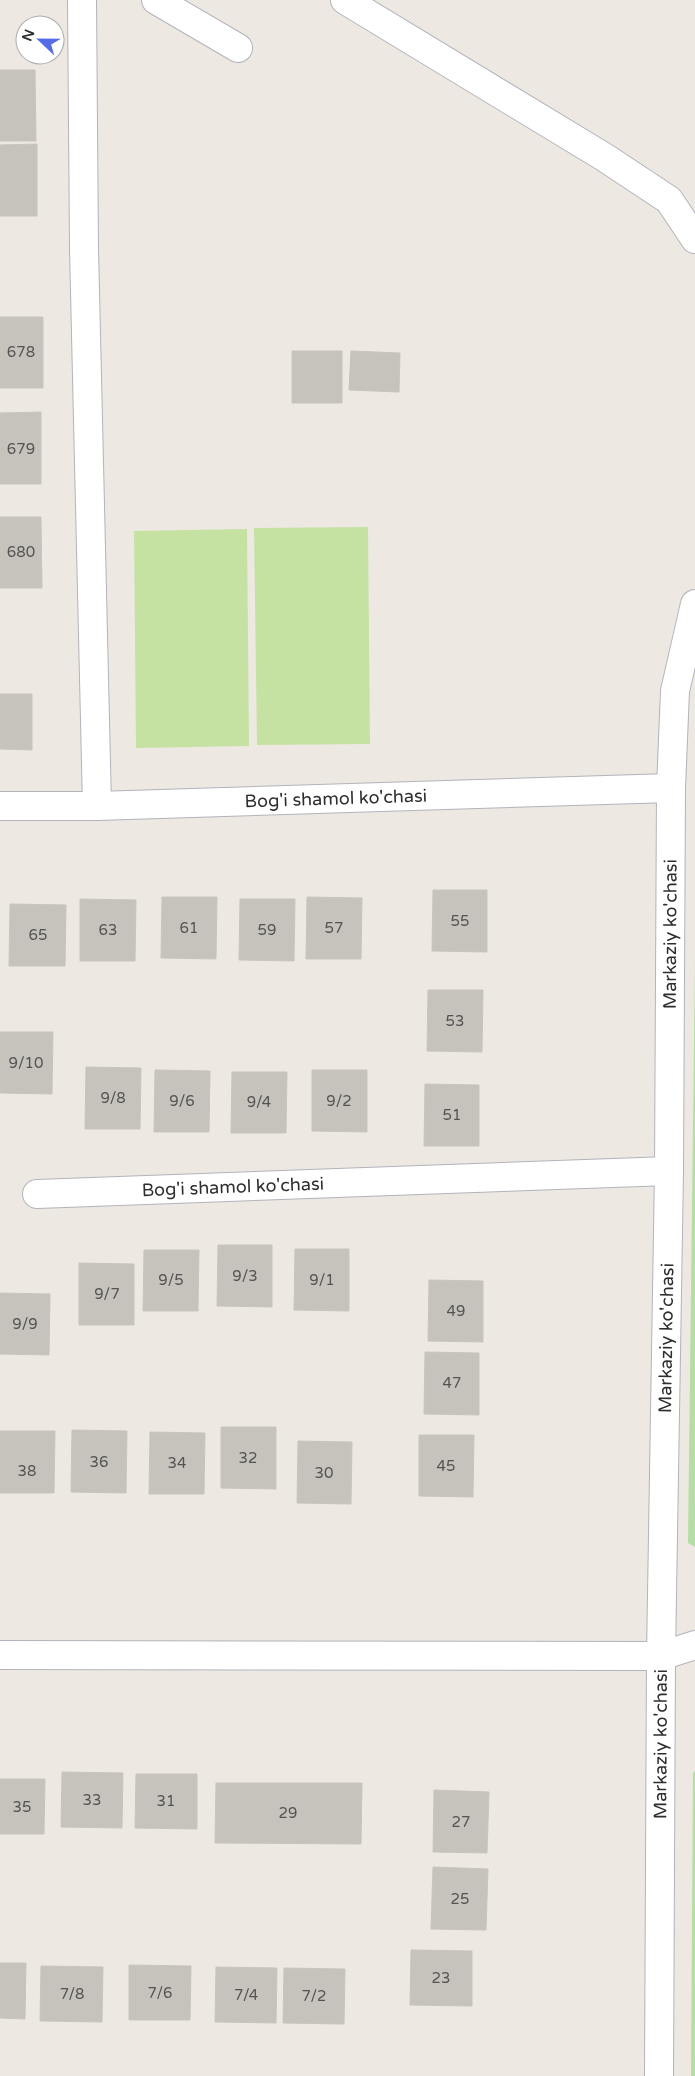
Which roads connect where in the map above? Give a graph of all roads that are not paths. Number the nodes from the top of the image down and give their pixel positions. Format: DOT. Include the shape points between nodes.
graph roads {
  1 [pos="82,0"];
  2 [pos="156,0"];
  3 [pos="346,0"];
  4 [pos="238,48"];
  5 [pos="695,239"];
  6 [pos="695,604"];
  7 [pos="671,788"];
  8 [pos="0,806"];
  9 [pos="97,806"];
  10 [pos="668,1171"];
  11 [pos="37,1194"];
  12 [pos="695,1645"];
  13 [pos="0,1655"];
  14 [pos="661,1656"];
  15 [pos="659,2076"];
  1 -- 9 [label="street" via="84,248"];
  2 -- 4 [label="street"];
  3 -- 5 [label="street" via="669,200"];
  6 -- 7 [label="street, Markaziy ko'chasi" via="675,691"];
  7 -- 9 [label="street, Bog'i shamol ko'chasi"];
  7 -- 10 [label="street, Markaziy ko'chasi"];
  8 -- 9 [label="street, Bog'i shamol ko'chasi"];
  10 -- 11 [label="street, Bog'i shamol ko'chasi"];
  10 -- 14 [label="street, Markaziy ko'chasi"];
  12 -- 14 [label="street"];
  13 -- 14 [label="street"];
  14 -- 15 [label="street, Markaziy ko'chasi"];
}
